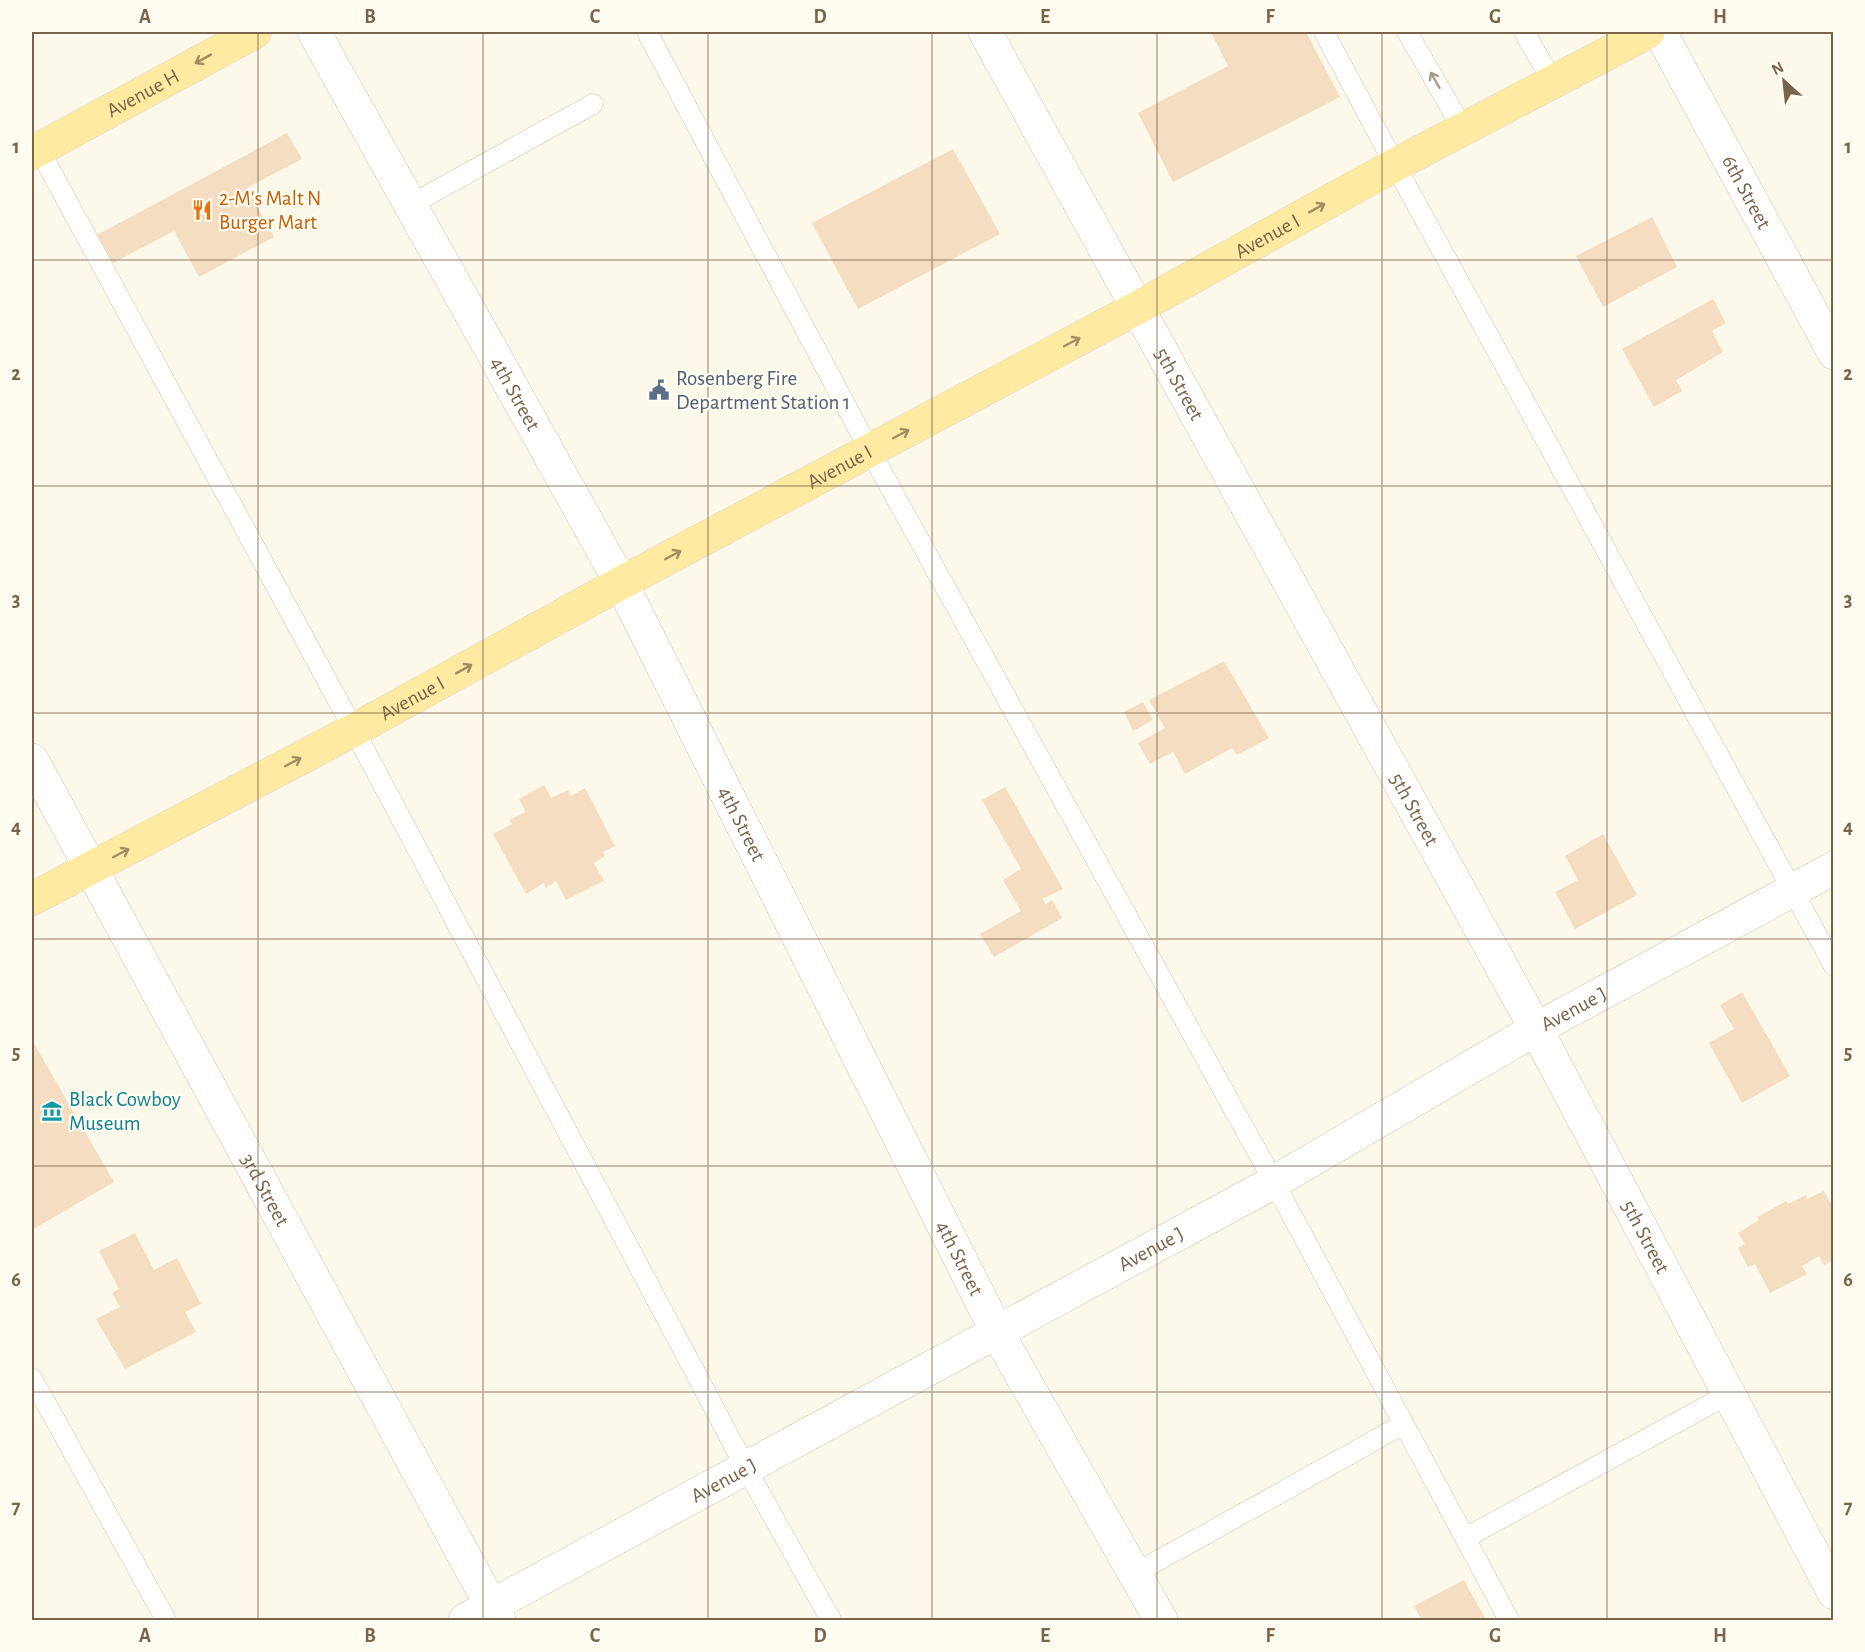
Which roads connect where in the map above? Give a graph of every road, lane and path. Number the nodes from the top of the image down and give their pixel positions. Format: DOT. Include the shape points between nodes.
graph roads {
  1 [pos="255,32"];
  2 [pos="314,32"];
  3 [pos="647,32"];
  4 [pos="985,32"];
  5 [pos="1324,32"];
  6 [pos="1407,32"];
  7 [pos="1524,32"];
  8 [pos="1648,32"];
  9 [pos="1660,32"];
  10 [pos="1553,82"];
  11 [pos="593,104"];
  12 [pos="1463,129"];
  13 [pos="34,146"];
  14 [pos="1395,165"];
  15 [pos="410,205"];
  16 [pos="1137,308"];
  17 [pos="1833,352"];
  18 [pos="870,451"];
  19 [pos="621,583"];
  20 [pos="354,730"];
  21 [pos="32,760"];
  22 [pos="92,868"];
  23 [pos="1833,868"];
  24 [pos="1792,888"];
  25 [pos="32,899"];
  26 [pos="1833,966"];
  27 [pos="1536,1029"];
  28 [pos="1275,1182"];
  29 [pos="997,1332"];
  30 [pos="32,1378"];
  31 [pos="1729,1394"];
  32 [pos="1404,1424"];
  33 [pos="747,1470"];
  34 [pos="1465,1538"];
  35 [pos="1134,1574"];
  36 [pos="1833,1593"];
  37 [pos="485,1616"];
  38 [pos="165,1620"];
  39 [pos="831,1620"];
  40 [pos="1161,1620"];
  41 [pos="1509,1620"];
  1 -- 13 [label="main road, Avenue H, one-way"];
  2 -- 15 [label="street, 4th Street"];
  3 -- 18 [label="lane"];
  4 -- 16 [label="street, 5th Street"];
  5 -- 14 [label="lane"];
  12 -- 6 [label="lane, one-way"];
  7 -- 10 [label="lane"];
  8 -- 10 [label="main road, Avenue I"];
  9 -- 17 [label="street, 6th Street"];
  10 -- 12 [label="main road, Avenue I"];
  11 -- 15 [label="lane"];
  12 -- 14 [label="main road, Avenue I"];
  13 -- 20 [label="lane"];
  16 -- 14 [label="main road, Avenue I, one-way"];
  14 -- 24 [label="lane"];
  15 -- 19 [label="street, 4th Street"];
  18 -- 16 [label="main road, Avenue I, one-way"];
  16 -- 27 [label="street, 5th Street"];
  19 -- 18 [label="main road, Avenue I, one-way"];
  18 -- 28 [label="lane"];
  20 -- 19 [label="main road, Avenue I, one-way"];
  19 -- 29 [label="street, 4th Street"];
  22 -- 20 [label="main road, Avenue I, one-way"];
  20 -- 33 [label="lane"];
  21 -- 22 [label="street, 3rd Street"];
  22 -- 25 [label="main road, Avenue I"];
  22 -- 37 [label="street, 3rd Street"];
  23 -- 24 [label="street, Avenue J"];
  24 -- 26 [label="lane"];
  24 -- 27 [label="street, Avenue J"];
  27 -- 28 [label="street, Avenue J"];
  27 -- 31 [label="street, 5th Street"];
  28 -- 29 [label="street, Avenue J"];
  28 -- 32 [label="lane"];
  29 -- 33 [label="street, Avenue J"];
  29 -- 35 [label="street, 4th Street"];
  30 -- 38 [label="lane"];
  31 -- 34 [label="lane"];
  31 -- 36 [label="street, 5th Street"];
  32 -- 34 [label="lane"];
  32 -- 35 [label="lane"];
  33 -- 37 [label="street, Avenue J"];
  33 -- 39 [label="lane"];
  34 -- 41 [label="lane"];
  35 -- 40 [label="street, 4th Street"];
}
